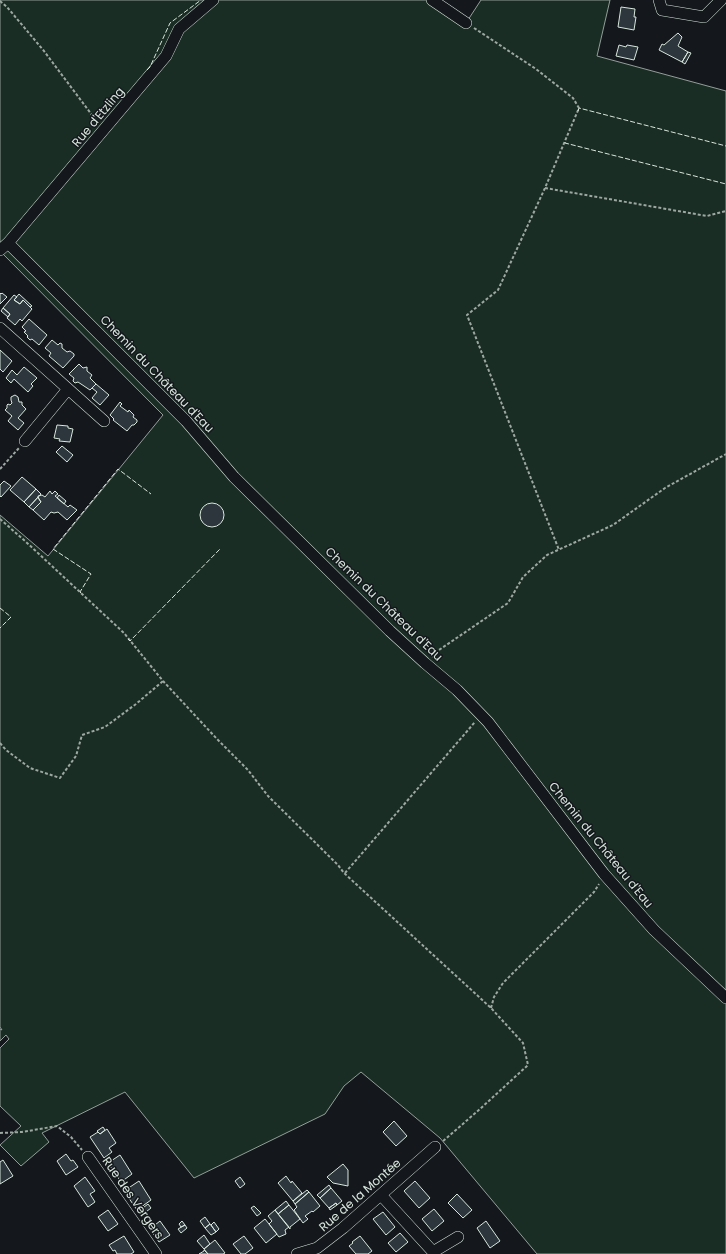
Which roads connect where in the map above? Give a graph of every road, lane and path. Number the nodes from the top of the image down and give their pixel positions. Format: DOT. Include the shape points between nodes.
graph roads {
  1 [pos="213,0"];
  2 [pos="432,0"];
  3 [pos="659,0"];
  4 [pos="722,0"];
  5 [pos="0,1"];
  6 [pos="466,23"];
  7 [pos="104,130"];
  8 [pos="545,188"];
  9 [pos="726,211"];
  10 [pos="4,246"];
  11 [pos="0,328"];
  12 [pos="68,389"];
  13 [pos="104,421"];
  14 [pos="25,441"];
  15 [pos="726,454"];
  16 [pos="0,469"];
  17 [pos="0,519"];
  18 [pos="559,550"];
  19 [pos="425,663"];
  20 [pos="163,681"];
  21 [pos="481,715"];
  22 [pos="0,744"];
  23 [pos="344,873"];
  24 [pos="604,874"];
  25 [pos="726,998"];
  26 [pos="491,1008"];
  27 [pos="0,1133"];
  28 [pos="435,1147"];
  29 [pos="88,1157"];
  30 [pos="381,1195"];
  31 [pos="458,1237"];
  32 [pos="434,1253"];
  33 [pos="156,1254"];
  34 [pos="297,1254"];
  1 -- 7 [label="street, Rue d'Etzling" via="179,29 166,56"];
  2 -- 6 [label="street"];
  3 -- 4 [label="street" via="662,10 704,17"];
  5 -- 7 [label="path" via="44,51"];
  6 -- 8 [label="path" via="536,69 573,98 579,108"];
  7 -- 10 [label="street, Rue d'Etzling"];
  8 -- 9 [label="path" via="707,216"];
  8 -- 18 [label="path" via="498,290 467,315"];
  10 -- 19 [label="street, Chemin du Château d'Eau" via="186,421 234,477"];
  11 -- 12 [label="street"];
  12 -- 13 [label="street"];
  12 -- 14 [label="street"];
  14 -- 16 [label="path"];
  15 -- 18 [label="path" via="665,488 613,525"];
  17 -- 20 [label="path" via="124,633"];
  18 -- 19 [label="path" via="547,555 523,577 508,603 439,650"];
  19 -- 21 [label="street, Chemin du Château d'Eau"];
  20 -- 22 [label="path" via="104,727 82,735 76,756 60,778 30,768"];
  20 -- 23 [label="path" via="248,770 268,796"];
  21 -- 23 [label="path"];
  21 -- 24 [label="street, Chemin du Château d'Eau"];
  23 -- 26 [label="path"];
  24 -- 25 [label="street, Chemin du Château d'Eau" via="654,930"];
  24 -- 26 [label="path" via="594,892 503,983 494,997"];
  26 -- 28 [label="path" via="523,1043 528,1065 480,1110"];
  27 -- 29 [label="path" via="57,1126 71,1137"];
  28 -- 30 [label="street, Rue de la Montée"];
  29 -- 33 [label="street, Rue des Vergers"];
  30 -- 32 [label="street"];
  30 -- 34 [label="street, Rue de la Montée" via="317,1248"];
  31 -- 32 [label="street"];
}
